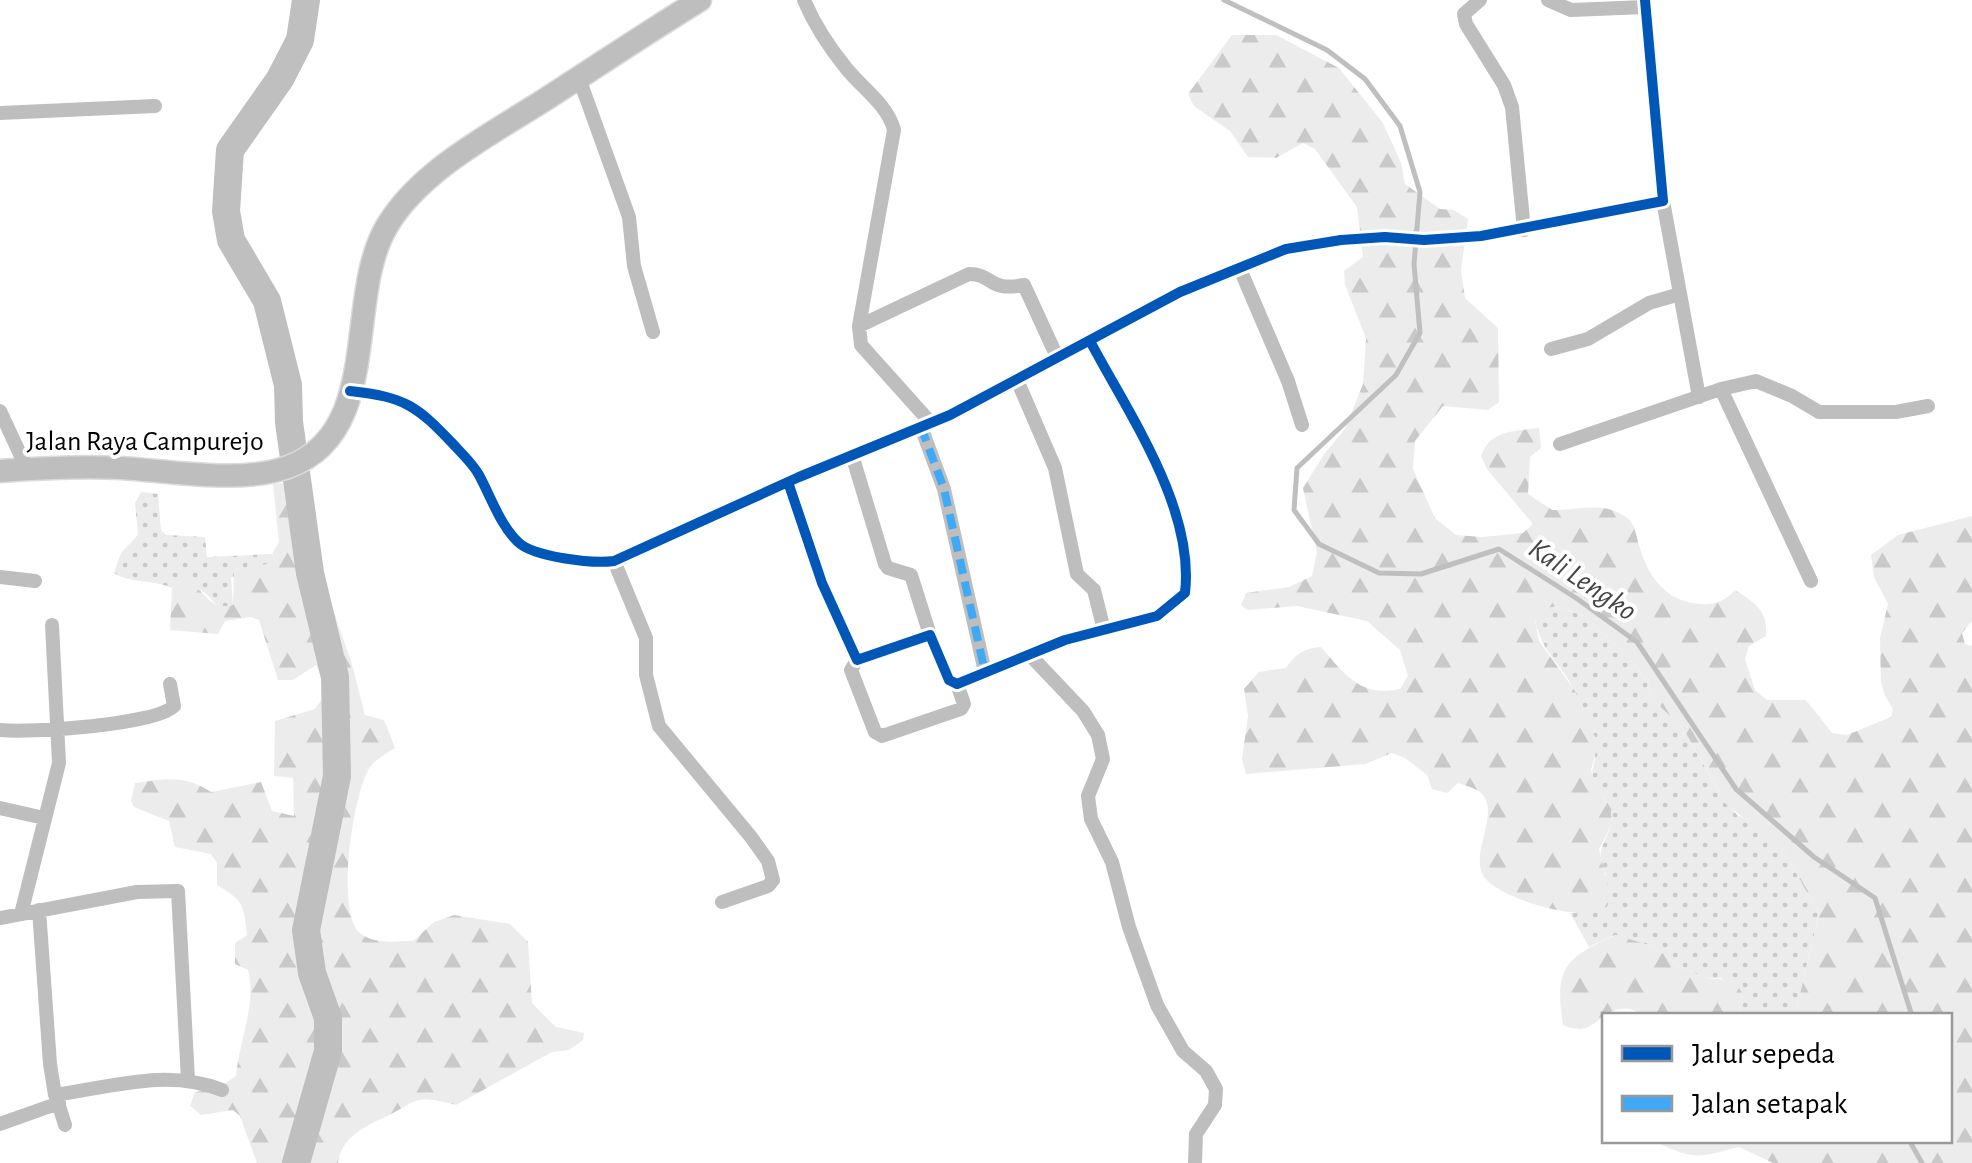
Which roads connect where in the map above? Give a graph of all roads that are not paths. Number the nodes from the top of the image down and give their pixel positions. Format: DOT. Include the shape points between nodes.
graph roads {
  1 [pos="804,0"];
  2 [pos="1480,0"];
  3 [pos="1548,0"];
  4 [pos="697,1"];
  5 [pos="1645,4"];
  6 [pos="578,78"];
  7 [pos="156,106"];
  8 [pos="0,113"];
  9 [pos="1663,201"];
  10 [pos="1524,230"];
  11 [pos="1240,268"];
  12 [pos="1680,294"];
  13 [pos="859,326"];
  14 [pos="653,332"];
  15 [pos="1090,341"];
  16 [pos="1551,349"];
  17 [pos="1054,361"];
  18 [pos="1017,380"];
  19 [pos="1721,389"];
  20 [pos="350,391"];
  21 [pos="1700,397"];
  22 [pos="1928,406"];
  23 [pos="0,412"];
  24 [pos="926,425"];
  25 [pos="1302,425"];
  26 [pos="1560,444"];
  27 [pos="852,455"];
  28 [pos="27,469"];
  29 [pos="0,471"];
  30 [pos="788,482"];
  31 [pos="614,561"];
  32 [pos="0,577"];
  33 [pos="36,581"];
  34 [pos="1811,582"];
  35 [pos="52,625"];
  36 [pos="1104,630"];
  37 [pos="930,635"];
  38 [pos="1029,654"];
  39 [pos="858,660"];
  40 [pos="985,672"];
  41 [pos="170,684"];
  42 [pos="957,684"];
  43 [pos="59,728"];
  44 [pos="0,730"];
  45 [pos="0,808"];
  46 [pos="44,818"];
  47 [pos="722,902"];
  48 [pos="39,910"];
  49 [pos="20,914"];
  50 [pos="0,918"];
  51 [pos="188,1080"];
  52 [pos="222,1090"];
  53 [pos="57,1099"];
  54 [pos="0,1124"];
  55 [pos="65,1125"];
  56 [pos="1195,1163"];
  1 -- 13 [label="street" via="894,130"];
  2 -- 10 [label="street" via="1464,14 1512,107"];
  3 -- 5 [label="street" via="1571,10"];
  4 -- 6 [label="main road, Jalan Raya Campurejo"];
  5 -- 9 [label="street"];
  6 -- 14 [label="street" via="630,217 634,266"];
  6 -- 20 [label="main road, Jalan Raya Campurejo" via="450,160 388,225 363,299"];
  7 -- 8 [label="street"];
  9 -- 10 [label="street"];
  9 -- 12 [label="street"];
  10 -- 11 [label="street" via="1341,240 1286,249"];
  11 -- 15 [label="street"];
  11 -- 25 [label="street"];
  12 -- 16 [label="street" via="1649,303 1588,339"];
  12 -- 21 [label="street"];
  13 -- 17 [label="street" via="978,274 1000,288 1024,285"];
  13 -- 24 [label="street" via="862,345"];
  15 -- 17 [label="street"];
  15 -- 36 [label="street" via="1149,448 1185,556 1185,593 1157,616"];
  17 -- 18 [label="street"];
  18 -- 24 [label="street"];
  18 -- 36 [label="street" via="1055,468 1077,574 1094,590"];
  19 -- 21 [label="street"];
  19 -- 22 [label="street" via="1756,381 1836,414"];
  19 -- 34 [label="street"];
  20 -- 28 [label="main road, Jalan Raya Campurejo" via="330,438 286,468 250,474"];
  20 -- 31 [label="street" via="414,405 476,468 520,544 536,552"];
  21 -- 26 [label="street"];
  23 -- 28 [label="street"];
  24 -- 27 [label="street"];
  24 -- 40 [label="street"];
  27 -- 30 [label="street"];
  27 -- 37 [label="street" via="885,564 911,575"];
  28 -- 29 [label="main road, Jalan Raya Campurejo"];
  30 -- 31 [label="street"];
  30 -- 39 [label="street" via="822,583"];
  31 -- 47 [label="street" via="646,638 646,674 659,726 772,872 768,886"];
  32 -- 33 [label="street"];
  35 -- 43 [label="street"];
  36 -- 38 [label="street"];
  37 -- 39 [label="street"];
  37 -- 42 [label="street" via="949,680"];
  38 -- 40 [label="street"];
  38 -- 56 [label="street" via="1098,736 1103,759 1088,796 1091,818 1112,862 1156,1006 1216,1089 1196,1134"];
  39 -- 42 [label="street" via="852,670 874,732 882,736 960,708"];
  40 -- 42 [label="street"];
  41 -- 43 [label="street" via="170,711"];
  43 -- 44 [label="street"];
  43 -- 46 [label="street" via="59,763"];
  45 -- 46 [label="street"];
  46 -- 49 [label="street"];
  48 -- 49 [label="street"];
  48 -- 51 [label="street" via="178,891"];
  48 -- 53 [label="street"];
  49 -- 50 [label="street"];
  51 -- 52 [label="street"];
  51 -- 53 [label="street" via="157,1079"];
  53 -- 54 [label="street"];
  53 -- 55 [label="street"];
}
